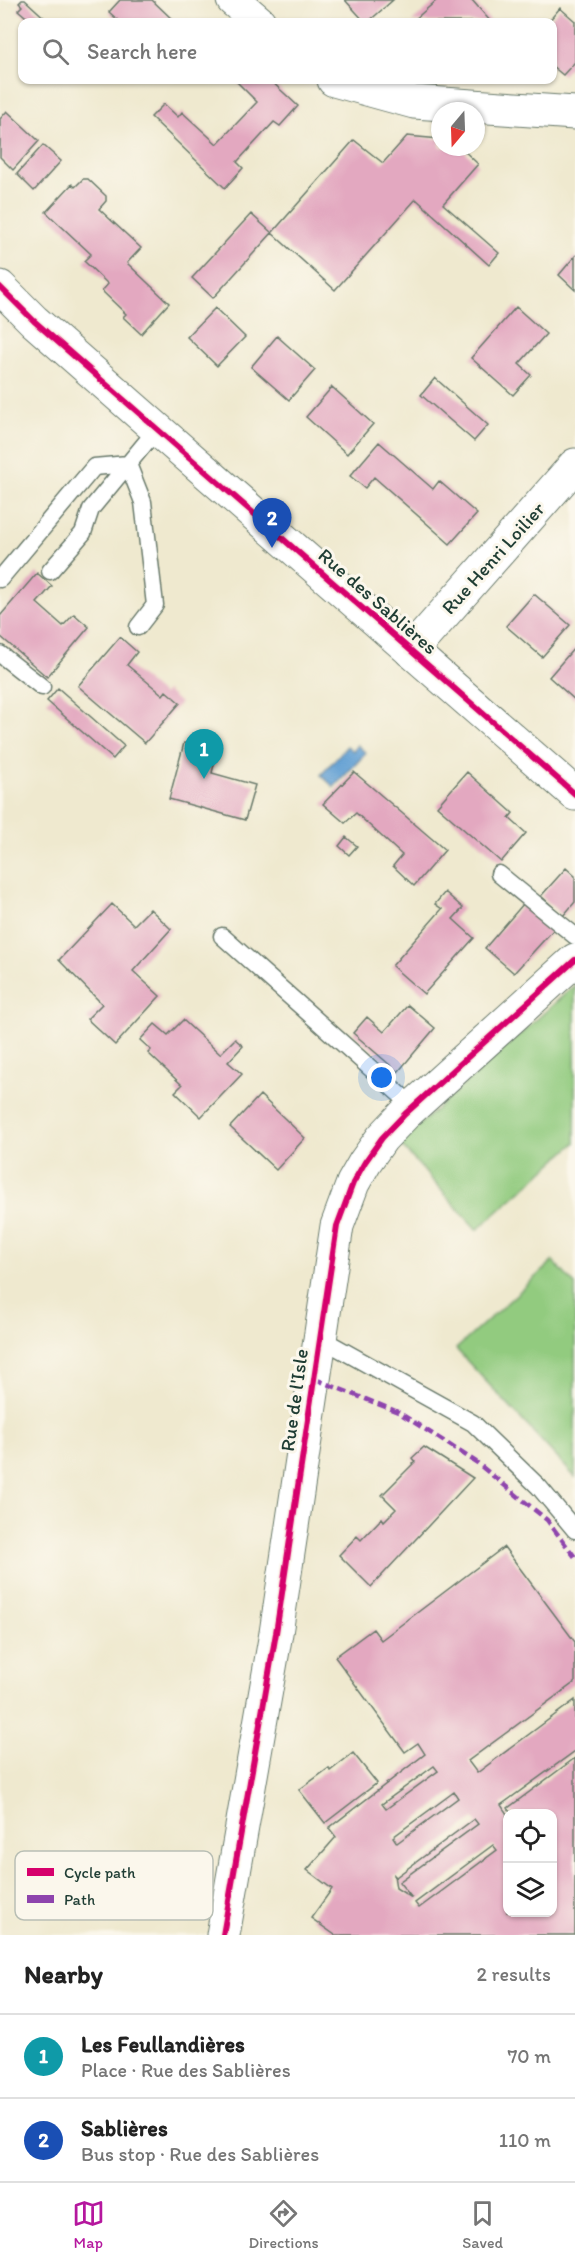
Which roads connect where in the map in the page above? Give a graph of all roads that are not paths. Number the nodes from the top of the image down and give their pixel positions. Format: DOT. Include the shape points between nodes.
graph roads {
  1 [pos="233,0"];
  2 [pos="254,18"];
  3 [pos="349,84"];
  4 [pos="575,113"];
  5 [pos="0,287"];
  6 [pos="157,429"];
  7 [pos="128,464"];
  8 [pos="575,465"];
  9 [pos="50,571"];
  10 [pos="0,579"];
  11 [pos="138,627"];
  12 [pos="411,651"];
  13 [pos="0,654"];
  14 [pos="42,687"];
  15 [pos="575,794"];
  16 [pos="499,874"];
  17 [pos="222,936"];
  18 [pos="575,936"];
  19 [pos="575,960"];
  20 [pos="414,1107"];
  21 [pos="320,1338"];
  22 [pos="575,1530"];
  23 [pos="223,1935"];
  1 -- 2 [label="street"];
  3 -- 4 [label="street" via="414,102"];
  5 -- 6 [label="street, Rue des Sablières"];
  6 -- 7 [label="lane"];
  6 -- 12 [label="street, Rue des Sablières"];
  7 -- 9 [label="lane" via="91,509 84,533"];
  7 -- 10 [label="lane" via="94,467"];
  7 -- 11 [label="lane" via="143,502 155,605"];
  8 -- 12 [label="street, Rue Henri Loilier"];
  12 -- 15 [label="street, Rue des Sablières"];
  13 -- 14 [label="lane"];
  16 -- 18 [label="lane"];
  17 -- 20 [label="lane"];
  19 -- 20 [label="street, Rue de l'Isle"];
  20 -- 21 [label="street, Rue de l'Isle" via="382,1138 343,1206 331,1252"];
  21 -- 22 [label="lane" via="472,1423 539,1487"];
  21 -- 23 [label="street, Rue de l'Isle" via="276,1633"];
}
